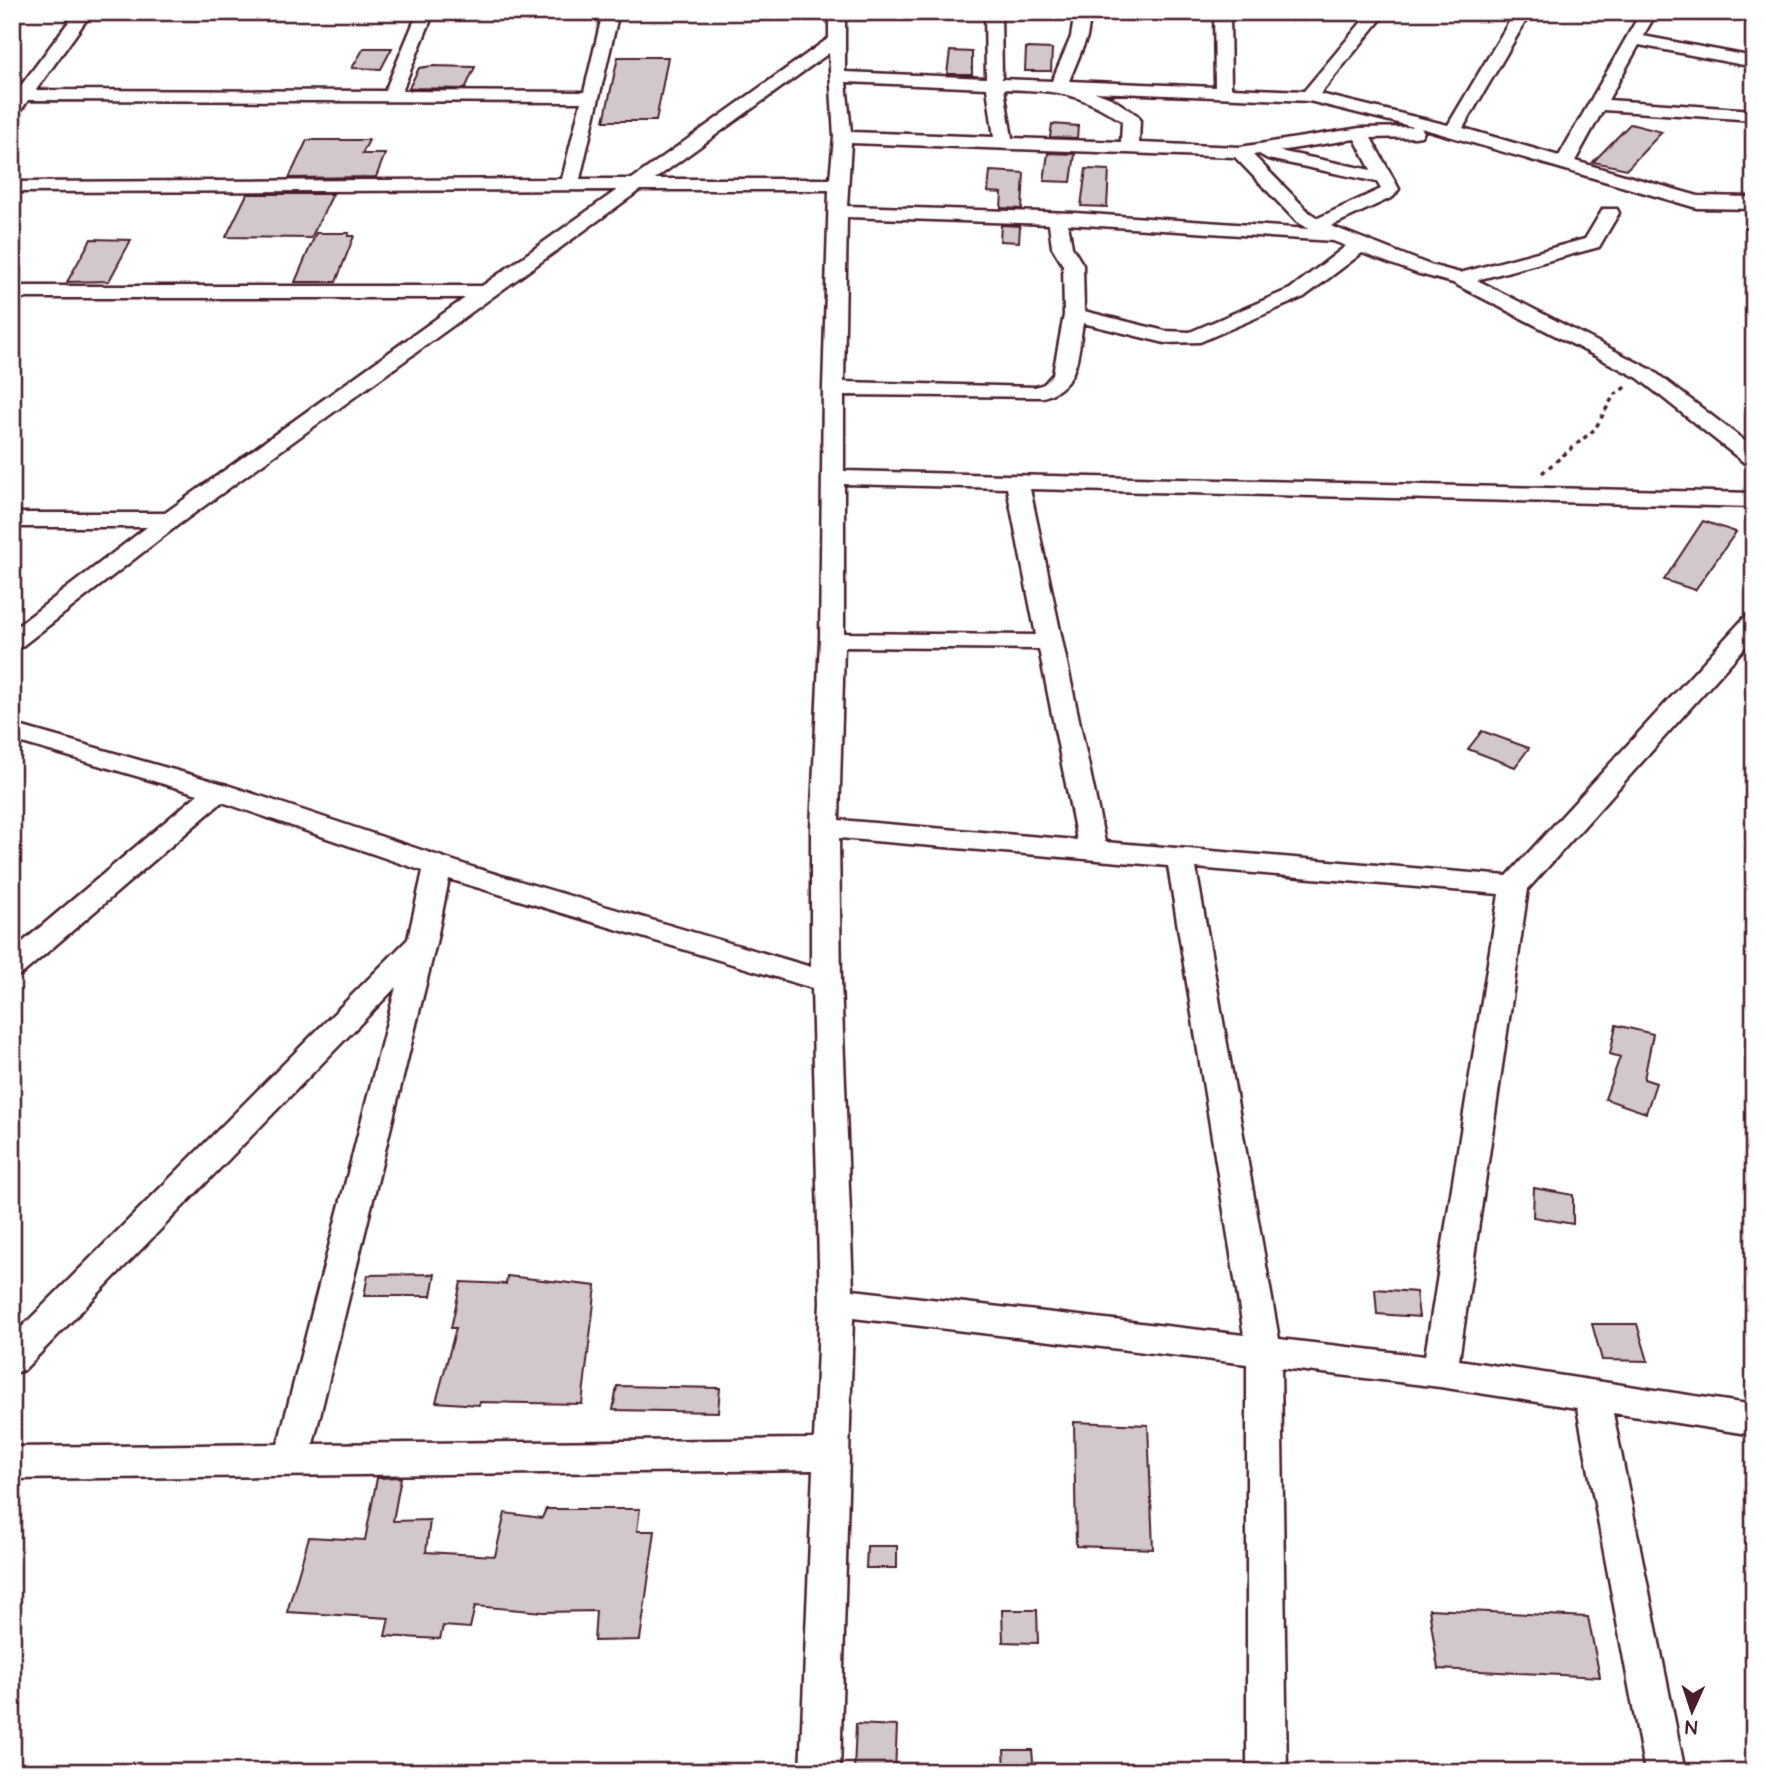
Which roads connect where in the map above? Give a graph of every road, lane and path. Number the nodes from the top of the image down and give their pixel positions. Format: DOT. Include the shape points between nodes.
graph roads {
  1 [pos="84,12"];
  2 [pos="426,12"];
  3 [pos="611,12"];
  4 [pos="993,12"];
  5 [pos="1083,12"];
  6 [pos="1222,12"];
  7 [pos="1379,12"];
  8 [pos="1523,12"];
  9 [pos="1649,12"];
  10 [pos="836,26"];
  11 [pos="1632,39"];
  12 [pos="1754,62"];
  13 [pos="837,77"];
  14 [pos="994,82"];
  15 [pos="1059,85"];
  16 [pos="1223,91"];
  17 [pos="22,95"];
  18 [pos="1309,96"];
  19 [pos="590,97"];
  20 [pos="391,98"];
  21 [pos="1597,104"];
  22 [pos="12,111"];
  23 [pos="1754,115"];
  24 [pos="1453,131"];
  25 [pos="1360,133"];
  26 [pos="843,137"];
  27 [pos="1004,143"];
  28 [pos="1130,148"];
  29 [pos="1246,151"];
  30 [pos="1564,164"];
  31 [pos="1382,178"];
  32 [pos="635,183"];
  33 [pos="570,184"];
  34 [pos="12,187"];
  35 [pos="838,198"];
  36 [pos="1754,203"];
  37 [pos="1610,213"];
  38 [pos="1058,219"];
  39 [pos="1317,225"];
  40 [pos="1336,236"];
  41 [pos="1360,245"];
  42 [pos="1460,279"];
  43 [pos="12,292"];
  44 [pos="486,292"];
  45 [pos="1074,315"];
  46 [pos="1646,374"];
  47 [pos="833,388"];
  48 [pos="1754,459"];
  49 [pos="1539,475"];
  50 [pos="832,477"];
  51 [pos="1017,482"];
  52 [pos="1754,500"];
  53 [pos="12,520"];
  54 [pos="170,520"];
  55 [pos="1754,622"];
  56 [pos="832,640"];
  57 [pos="12,642"];
  58 [pos="1050,642"];
  59 [pos="12,732"];
  60 [pos="218,791"];
  61 [pos="825,828"];
  62 [pos="1093,851"];
  63 [pos="1180,858"];
  64 [pos="438,865"];
  65 [pos="1514,886"];
  66 [pos="422,943"];
  67 [pos="12,967"];
  68 [pos="826,982"];
  69 [pos="837,1303"];
  70 [pos="1264,1352"];
  71 [pos="12,1360"];
  72 [pos="1440,1372"];
  73 [pos="1592,1395"];
  74 [pos="1754,1420"];
  75 [pos="830,1454"];
  76 [pos="292,1458"];
  77 [pos="12,1463"];
  78 [pos="820,1772"];
  79 [pos="1267,1772"];
  80 [pos="1665,1772"];
  1 -- 17 [label="street"];
  2 -- 20 [label="street"];
  3 -- 19 [label="street"];
  4 -- 14 [label="street"];
  5 -- 15 [label="street" via="1079,37"];
  6 -- 16 [label="street"];
  7 -- 18 [label="street"];
  8 -- 24 [label="street"];
  9 -- 11 [label="street"];
  10 -- 13 [label="street"];
  10 -- 32 [label="street"];
  11 -- 12 [label="street"];
  11 -- 21 [label="street"];
  13 -- 14 [label="street"];
  13 -- 26 [label="street"];
  14 -- 15 [label="street"];
  14 -- 27 [label="street"];
  15 -- 16 [label="street"];
  15 -- 28 [label="street" via="1107,103 1131,119"];
  16 -- 18 [label="street"];
  17 -- 20 [label="street"];
  17 -- 22 [label="street"];
  18 -- 24 [label="street"];
  19 -- 20 [label="street"];
  19 -- 33 [label="street"];
  21 -- 23 [label="street"];
  21 -- 30 [label="street"];
  24 -- 25 [label="street"];
  24 -- 30 [label="street"];
  25 -- 29 [label="street"];
  25 -- 31 [label="street"];
  26 -- 27 [label="street"];
  26 -- 35 [label="street"];
  27 -- 28 [label="street"];
  28 -- 29 [label="street"];
  29 -- 31 [label="street"];
  29 -- 39 [label="street" via="1303,217"];
  30 -- 36 [label="street" via="1697,202"];
  31 -- 39 [label="street" via="1390,189 1387,193"];
  32 -- 33 [label="street"];
  32 -- 35 [label="street"];
  32 -- 44 [label="street"];
  33 -- 34 [label="street"];
  35 -- 38 [label="street"];
  35 -- 47 [label="street"];
  37 -- 42 [label="street" via="1592,243"];
  38 -- 40 [label="street"];
  38 -- 45 [label="street" via="1062,247 1073,265"];
  39 -- 40 [label="street"];
  40 -- 41 [label="street"];
  41 -- 42 [label="street"];
  41 -- 45 [label="street" via="1297,293 1193,338 1165,337"];
  42 -- 46 [label="street"];
  43 -- 44 [label="street"];
  44 -- 54 [label="street"];
  45 -- 47 [label="street" via="1063,376 1037,393"];
  46 -- 48 [label="street"];
  46 -- 49 [label="path" via="1614,395 1595,429"];
  47 -- 50 [label="street"];
  50 -- 51 [label="street"];
  50 -- 56 [label="street"];
  51 -- 52 [label="street"];
  51 -- 58 [label="street"];
  53 -- 54 [label="street"];
  54 -- 57 [label="street"];
  55 -- 65 [label="street"];
  56 -- 58 [label="street"];
  56 -- 61 [label="street"];
  58 -- 62 [label="street"];
  59 -- 60 [label="street"];
  60 -- 64 [label="street"];
  60 -- 67 [label="street"];
  61 -- 62 [label="street"];
  61 -- 68 [label="street"];
  62 -- 63 [label="street"];
  63 -- 65 [label="street"];
  63 -- 70 [label="street"];
  64 -- 66 [label="street"];
  64 -- 68 [label="street"];
  65 -- 72 [label="street"];
  66 -- 71 [label="street"];
  66 -- 76 [label="street"];
  68 -- 69 [label="street"];
  69 -- 70 [label="street"];
  69 -- 75 [label="street"];
  70 -- 72 [label="street"];
  70 -- 79 [label="street"];
  72 -- 73 [label="street"];
  73 -- 74 [label="street"];
  73 -- 80 [label="street"];
  75 -- 76 [label="street"];
  75 -- 78 [label="street"];
  76 -- 77 [label="street"];
}
